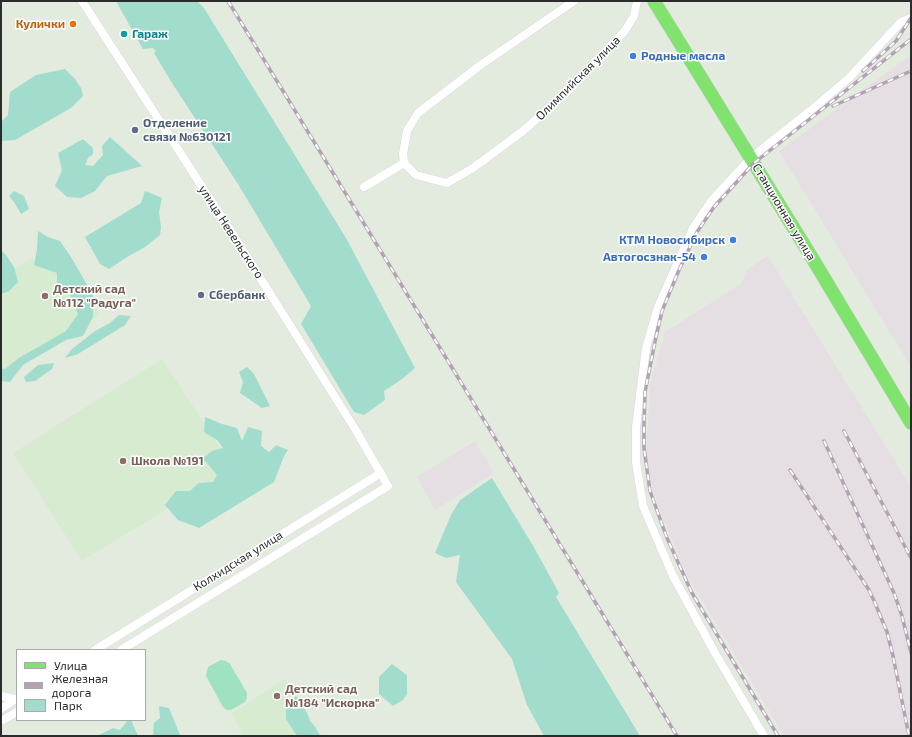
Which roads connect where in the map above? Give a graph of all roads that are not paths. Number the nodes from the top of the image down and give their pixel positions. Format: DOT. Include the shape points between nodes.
graph roads {
  1 [pos="82,1"];
  2 [pos="574,1"];
  3 [pos="637,1"];
  4 [pos="654,1"];
  5 [pos="911,18"];
  6 [pos="751,158"];
  7 [pos="404,163"];
  8 [pos="364,187"];
  9 [pos="911,423"];
  10 [pos="381,473"];
  11 [pos="388,486"];
  12 [pos="97,649"];
  13 [pos="124,649"];
  14 [pos="1,696"];
  15 [pos="16,699"];
  16 [pos="1,709"];
  17 [pos="16,713"];
  18 [pos="1,722"];
  19 [pos="764,736"];
  1 -- 10 [label="street, улица Невельского" via="242,248"];
  2 -- 7 [label="street" via="482,64 418,113 407,131"];
  3 -- 7 [label="street, Олимпийская улица" via="634,16 624,32 567,92 524,131 473,168 447,183 416,175"];
  4 -- 6 [label="main road, Станционная улица"];
  5 -- 6 [label="street" via="901,22 849,78"];
  6 -- 9 [label="main road, Станционная улица"];
  6 -- 19 [label="street" via="712,200 693,228 658,307 646,348 636,427 636,462 643,506 673,576"];
  7 -- 8 [label="street"];
  10 -- 11 [label="street, улица Невельского"];
  10 -- 12 [label="street, Колхидская улица"];
  11 -- 13 [label="street, Колхидская улица"];
  14 -- 15 [label="street"];
  15 -- 16 [label="street"];
  17 -- 18 [label="street"];
}
